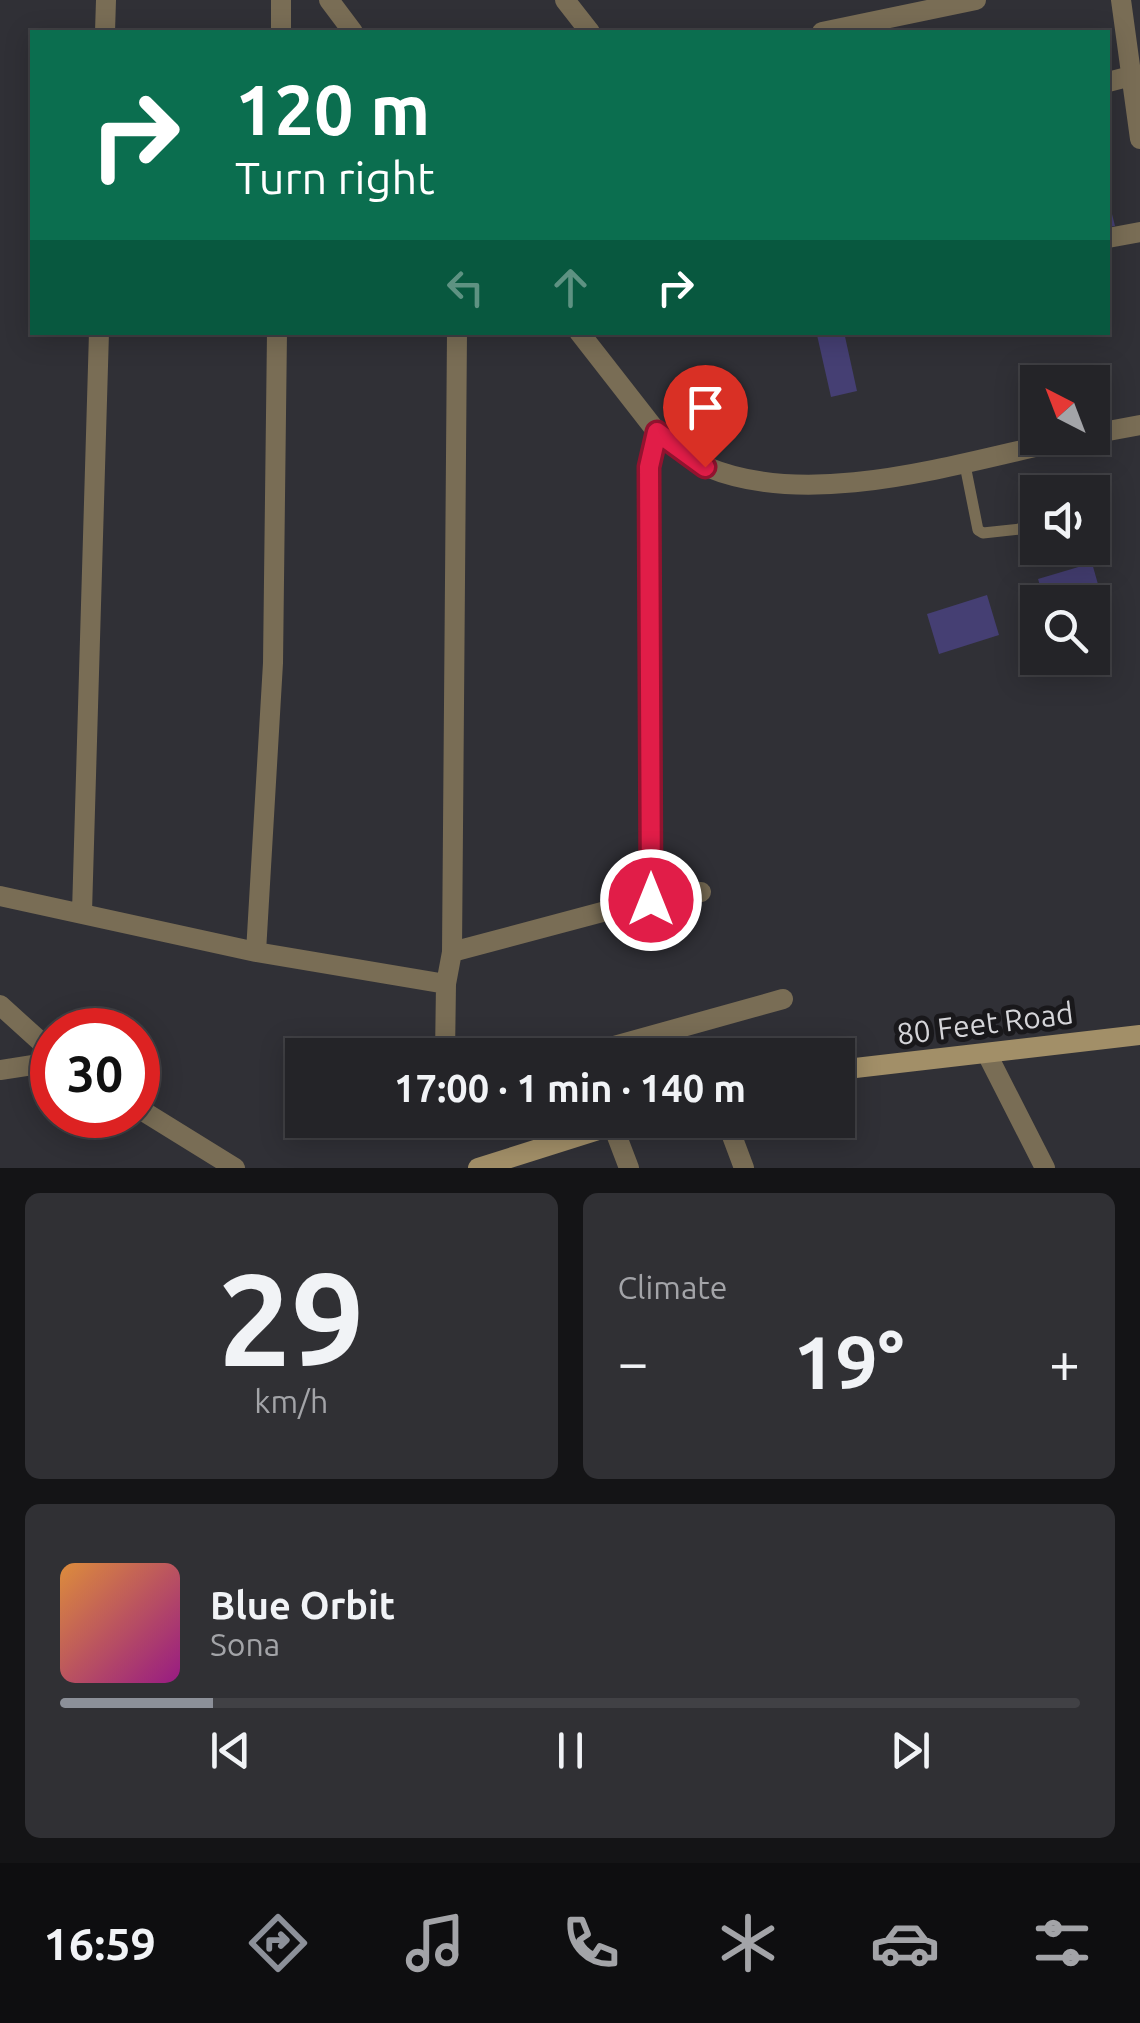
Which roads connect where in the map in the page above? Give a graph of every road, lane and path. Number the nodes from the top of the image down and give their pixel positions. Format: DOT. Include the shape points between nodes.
graph roads {
  1 [pos="106,0"];
  2 [pos="282,0"];
  3 [pos="329,0"];
  4 [pos="565,0"];
  5 [pos="976,0"];
  6 [pos="1121,0"];
  7 [pos="105,30"];
  8 [pos="281,30"];
  9 [pos="351,30"];
  10 [pos="588,30"];
  11 [pos="832,30"];
  12 [pos="1132,76"];
  13 [pos="1110,82"];
  14 [pos="1140,140"];
  15 [pos="1140,232"];
  16 [pos="1110,238"];
  17 [pos="100,335"];
  18 [pos="277,335"];
  19 [pos="457,335"];
  20 [pos="581,335"];
  21 [pos="1140,424"];
  22 [pos="1110,430"];
  23 [pos="657,432"];
  24 [pos="1020,449"];
  25 [pos="964,460"];
  26 [pos="1020,529"];
  27 [pos="700,892"];
  28 [pos="0,896"];
  29 [pos="651,900"];
  30 [pos="82,912"];
  31 [pos="256,952"];
  32 [pos="452,952"];
  33 [pos="446,984"];
  34 [pos="783,999"];
  35 [pos="0,1005"];
  36 [pos="30,1032"];
  37 [pos="1140,1035"];
  38 [pos="445,1038"];
  39 [pos="643,1038"];
  40 [pos="987,1054"];
  41 [pos="30,1065"];
  42 [pos="855,1068"];
  43 [pos="0,1070"];
  44 [pos="160,1122"];
  45 [pos="574,1138"];
  46 [pos="624,1138"];
  47 [pos="733,1138"];
  48 [pos="235,1168"];
  49 [pos="478,1168"];
  50 [pos="629,1168"];
  51 [pos="744,1168"];
  52 [pos="1045,1168"];
  1 -- 7 [label="street"];
  2 -- 8 [label="street"];
  3 -- 9 [label="street"];
  4 -- 10 [label="street"];
  5 -- 11 [label="street"];
  6 -- 12 [label="street"];
  12 -- 13 [label="street"];
  12 -- 14 [label="street"];
  15 -- 16 [label="street"];
  17 -- 30 [label="street"];
  18 -- 31 [label="street" via="273,663"];
  19 -- 32 [label="street"];
  20 -- 23 [label="street"];
  21 -- 22 [label="street"];
  23 -- 25 [label="street" via="705,467 759,481 847,484"];
  23 -- 29 [label="street" via="649,467"];
  24 -- 25 [label="street"];
  25 -- 26 [label="lane" via="978,530"];
  27 -- 29 [label="street"];
  28 -- 30 [label="street"];
  29 -- 32 [label="street"];
  30 -- 31 [label="street"];
  31 -- 33 [label="street"];
  32 -- 33 [label="street"];
  33 -- 38 [label="street"];
  34 -- 39 [label="street"];
  35 -- 36 [label="street"];
  37 -- 40 [label="street, 80 Feet Road"];
  40 -- 42 [label="street, 80 Feet Road"];
  40 -- 52 [label="street"];
  41 -- 43 [label="street"];
  44 -- 48 [label="street"];
  45 -- 49 [label="street"];
  46 -- 50 [label="street"];
  47 -- 51 [label="street"];
}
